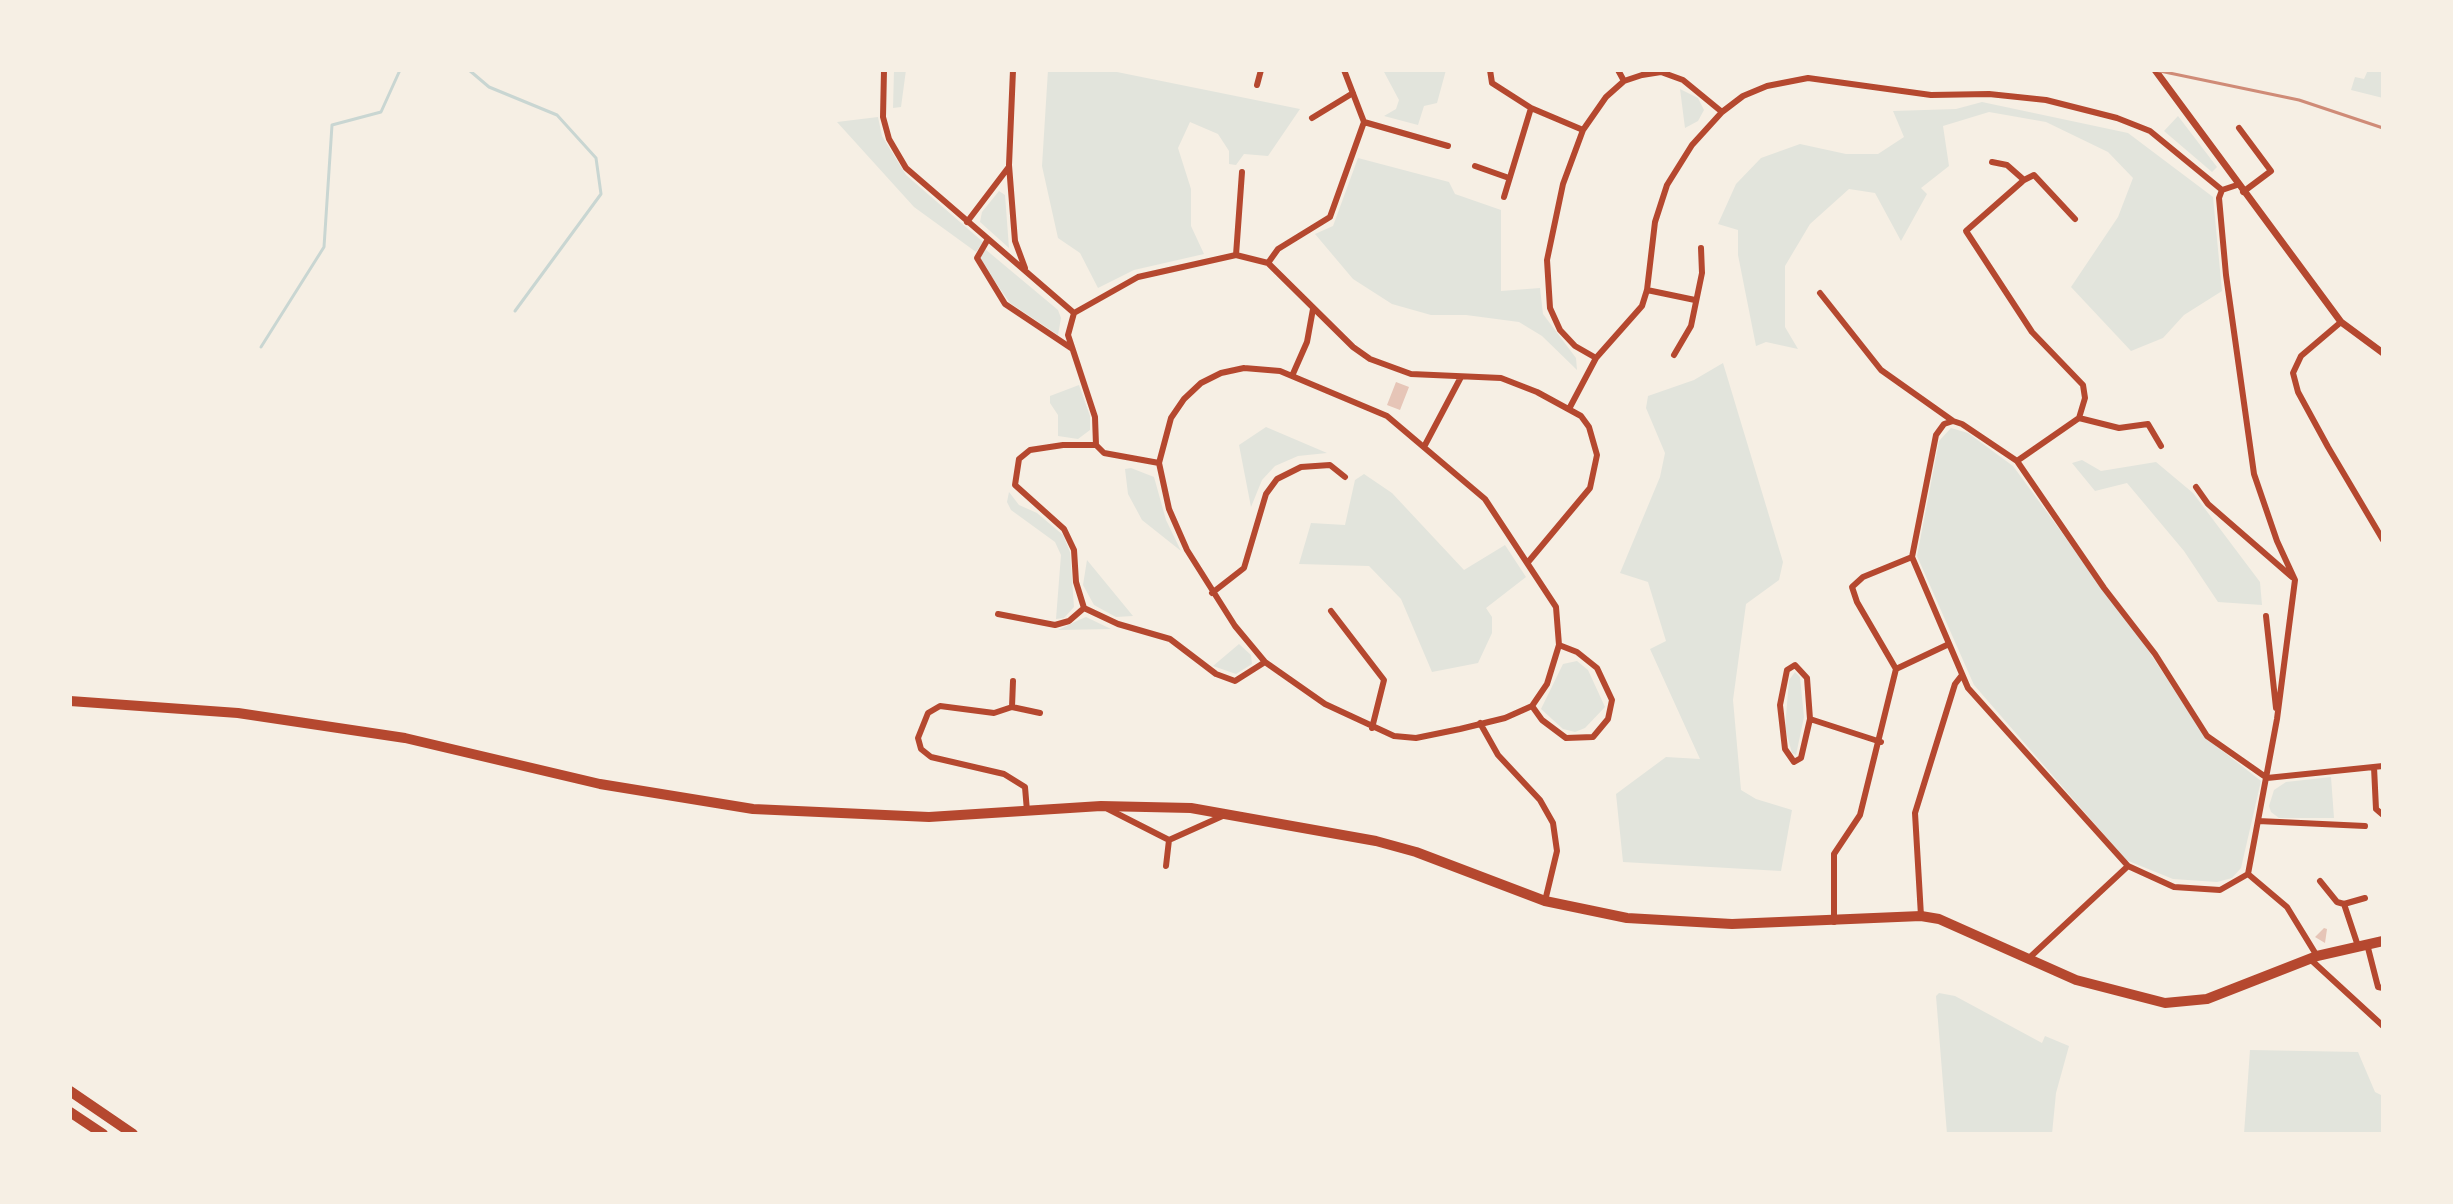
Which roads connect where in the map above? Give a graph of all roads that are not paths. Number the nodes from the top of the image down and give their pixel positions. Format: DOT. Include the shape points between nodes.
graph roads {
  1 [pos="884,70"];
  2 [pos="1013,70"];
  3 [pos="1261,70"];
  4 [pos="1344,70"];
  5 [pos="1490,70"];
  6 [pos="1618,70"];
  7 [pos="2155,70"];
  8 [pos="1624,81"];
  9 [pos="1257,85"];
  10 [pos="1353,93"];
  11 [pos="1531,108"];
  12 [pos="1722,112"];
  13 [pos="1312,118"];
  14 [pos="1364,122"];
  15 [pos="2239,128"];
  16 [pos="1583,130"];
  17 [pos="1448,146"];
  18 [pos="1992,162"];
  19 [pos="1009,165"];
  20 [pos="1475,166"];
  21 [pos="2225,169"];
  22 [pos="1242,172"];
  23 [pos="1509,178"];
  24 [pos="2024,180"];
  25 [pos="2214,181"];
  26 [pos="2237,185"];
  27 [pos="2222,190"];
  28 [pos="2243,193"];
  29 [pos="1504,197"];
  30 [pos="2075,219"];
  31 [pos="967,222"];
  32 [pos="988,239"];
  33 [pos="1701,248"];
  34 [pos="1236,255"];
  35 [pos="1268,263"];
  36 [pos="1027,273"];
  37 [pos="1647,290"];
  38 [pos="1820,293"];
  39 [pos="1695,300"];
  40 [pos="1313,309"];
  41 [pos="1074,313"];
  42 [pos="2341,322"];
  43 [pos="1071,348"];
  44 [pos="2383,353"];
  45 [pos="1674,355"];
  46 [pos="1596,358"];
  47 [pos="1292,376"];
  48 [pos="1461,377"];
  49 [pos="1569,409"];
  50 [pos="2079,418"];
  51 [pos="1953,421"];
  52 [pos="1096,445"];
  53 [pos="1425,445"];
  54 [pos="2161,446"];
  55 [pos="2017,461"];
  56 [pos="1159,463"];
  57 [pos="1345,477"];
  58 [pos="2196,487"];
  59 [pos="2383,540"];
  60 [pos="1912,557"];
  61 [pos="1529,561"];
  62 [pos="2295,580"];
  63 [pos="1212,593"];
  64 [pos="1084,608"];
  65 [pos="1331,611"];
  66 [pos="998,614"];
  67 [pos="2266,616"];
  68 [pos="1949,644"];
  69 [pos="1559,645"];
  70 [pos="1265,662"];
  71 [pos="1896,669"];
  72 [pos="1962,675"];
  73 [pos="1013,681"];
  74 [pos="70,701"];
  75 [pos="1532,706"];
  76 [pos="1012,707"];
  77 [pos="1040,713"];
  78 [pos="1810,719"];
  79 [pos="2277,719"];
  80 [pos="1480,723"];
  81 [pos="1372,728"];
  82 [pos="1881,742"];
  83 [pos="2383,766"];
  84 [pos="2374,767"];
  85 [pos="2383,773"];
  86 [pos="2267,778"];
  87 [pos="1101,806"];
  88 [pos="1027,811"];
  89 [pos="1228,814"];
  90 [pos="2383,815"];
  91 [pos="2258,821"];
  92 [pos="2365,826"];
  93 [pos="1169,840"];
  94 [pos="1166,866"];
  95 [pos="2128,866"];
  96 [pos="2248,874"];
  97 [pos="2320,881"];
  98 [pos="2365,898"];
  99 [pos="1545,901"];
  100 [pos="2344,904"];
  101 [pos="1921,916"];
  102 [pos="1834,922"];
  103 [pos="2383,941"];
  104 [pos="2363,945"];
  105 [pos="2314,958"];
  106 [pos="2028,959"];
  107 [pos="2383,988"];
  108 [pos="2383,1026"];
  109 [pos="70,1091"];
  110 [pos="70,1112"];
  111 [pos="103,1134"];
  112 [pos="133,1134"];
  1 -- 31 [label="street" via="882,107 897,155"];
  2 -- 19 [label="street"];
  3 -- 9 [label="street"];
  4 -- 10 [label="street"];
  5 -- 11 [label="street" via="1492,83"];
  6 -- 8 [label="street"];
  7 -- 21 [label="street"];
  8 -- 12 [label="street" via="1661,72 1683,80"];
  8 -- 16 [label="street"];
  10 -- 13 [label="street"];
  10 -- 14 [label="street"];
  11 -- 16 [label="street"];
  11 -- 23 [label="street"];
  12 -- 25 [label="street" via="1767,86 1808,78 1931,95 2046,100 2150,131"];
  12 -- 37 [label="street" via="1692,145 1667,185 1655,222"];
  14 -- 17 [label="street"];
  14 -- 35 [label="street" via="1330,217 1278,249"];
  15 -- 28 [label="street" via="2271,171"];
  16 -- 46 [label="street" via="1563,184 1547,260 1550,308 1560,330"];
  18 -- 24 [label="street" via="2007,165"];
  19 -- 31 [label="street"];
  19 -- 36 [label="street" via="1015,241"];
  20 -- 23 [label="street"];
  21 -- 25 [label="street"];
  21 -- 26 [label="street"];
  22 -- 34 [label="street"];
  23 -- 29 [label="street"];
  24 -- 30 [label="street" via="2040,178"];
  24 -- 50 [label="street" via="1969,226 1967,235 2032,332 2083,385"];
  25 -- 27 [label="street"];
  26 -- 27 [label="street"];
  26 -- 28 [label="street"];
  27 -- 62 [label="street" via="2226,275 2254,474"];
  28 -- 42 [label="street"];
  31 -- 32 [label="street"];
  32 -- 36 [label="street"];
  32 -- 43 [label="street" via="977,258 1005,304"];
  33 -- 39 [label="street"];
  34 -- 35 [label="street"];
  34 -- 41 [label="street" via="1138,277"];
  35 -- 40 [label="street"];
  36 -- 41 [label="street"];
  37 -- 39 [label="street"];
  37 -- 46 [label="street" via="1632,320"];
  38 -- 51 [label="street" via="1881,370"];
  39 -- 45 [label="street" via="1691,326"];
  40 -- 47 [label="street" via="1307,342"];
  40 -- 48 [label="street" via="1370,359 1411,374"];
  41 -- 43 [label="street" via="1068,335"];
  42 -- 44 [label="street"];
  42 -- 59 [label="street" via="2301,356 2293,373 2306,406"];
  43 -- 52 [label="street" via="1095,417"];
  46 -- 49 [label="street"];
  47 -- 53 [label="street" via="1387,416"];
  47 -- 56 [label="street" via="1244,368 1201,383 1171,418"];
  48 -- 49 [label="street" via="1501,378"];
  48 -- 53 [label="street"];
  49 -- 61 [label="street" via="1589,427 1595,441 1595,475 1581,501"];
  50 -- 54 [label="street" via="2119,428 2148,424"];
  50 -- 55 [label="street"];
  51 -- 55 [label="street"];
  51 -- 60 [label="street" via="1936,435"];
  52 -- 56 [label="street" via="1104,453"];
  52 -- 64 [label="street" via="1030,450 1014,470 1019,490 1064,529 1074,550"];
  53 -- 61 [label="street" via="1485,499"];
  55 -- 86 [label="street" via="2207,736"];
  56 -- 63 [label="street" via="1169,509"];
  57 -- 63 [label="street" via="1330,465 1301,467 1277,479 1266,494 1244,568"];
  58 -- 62 [label="street" via="2208,504"];
  60 -- 68 [label="street"];
  60 -- 71 [label="street" via="1863,577 1852,587"];
  61 -- 69 [label="street" via="1556,607"];
  62 -- 79 [label="street"];
  63 -- 70 [label="street"];
  64 -- 66 [label="street" via="1055,625"];
  64 -- 70 [label="street" via="1170,639 1216,674 1235,681"];
  65 -- 81 [label="street" via="1384,680"];
  67 -- 79 [label="street"];
  68 -- 71 [label="street"];
  68 -- 72 [label="street"];
  69 -- 75 [label="street" via="1547,684"];
  69 -- 75 [label="street" via="1597,668 1612,700 1608,719 1593,737 1566,738"];
  70 -- 81 [label="street" via="1325,704"];
  71 -- 82 [label="street"];
  72 -- 95 [label="street"];
  72 -- 101 [label="street" via="1915,813"];
  73 -- 76 [label="street"];
  74 -- 88 [label="highway" via="238,713 405,738 600,784 723,805 906,817"];
  75 -- 80 [label="street"];
  76 -- 77 [label="street"];
  76 -- 88 [label="street" via="994,713 940,706 928,713 918,738 931,757 1004,774 1025,787"];
  78 -- 78 [label="street" via="1807,678 1795,665 1787,670 1780,705 1785,749 1794,762 1801,758"];
  78 -- 82 [label="street"];
  79 -- 86 [label="street"];
  80 -- 81 [label="street" via="1416,738"];
  80 -- 99 [label="street" via="1498,755 1540,800 1553,823 1557,851"];
  82 -- 102 [label="street" via="1860,815 1834,854"];
  83 -- 84 [label="street"];
  84 -- 85 [label="street"];
  84 -- 86 [label="street"];
  84 -- 90 [label="street" via="2376,809"];
  86 -- 91 [label="street"];
  87 -- 88 [label="highway"];
  87 -- 89 [label="highway" via="1151,804"];
  87 -- 93 [label="street"];
  89 -- 93 [label="street"];
  89 -- 99 [label="highway" via="1344,833 1416,852"];
  91 -- 92 [label="street"];
  91 -- 96 [label="street"];
  93 -- 94 [label="street"];
  95 -- 96 [label="street" via="2174,887 2220,890"];
  95 -- 106 [label="street"];
  96 -- 105 [label="street" via="2287,907"];
  97 -- 100 [label="street"];
  98 -- 100 [label="street"];
  99 -- 102 [label="highway" via="1659,921"];
  100 -- 104 [label="street"];
  101 -- 102 [label="highway"];
  101 -- 106 [label="highway" via="1966,928"];
  103 -- 104 [label="highway"];
  104 -- 105 [label="highway"];
  104 -- 107 [label="street" via="2378,987"];
  105 -- 106 [label="highway" via="2207,999 2177,1003 2091,985"];
  105 -- 108 [label="street"];
  109 -- 112 [label="highway"];
  110 -- 111 [label="highway"];
}
